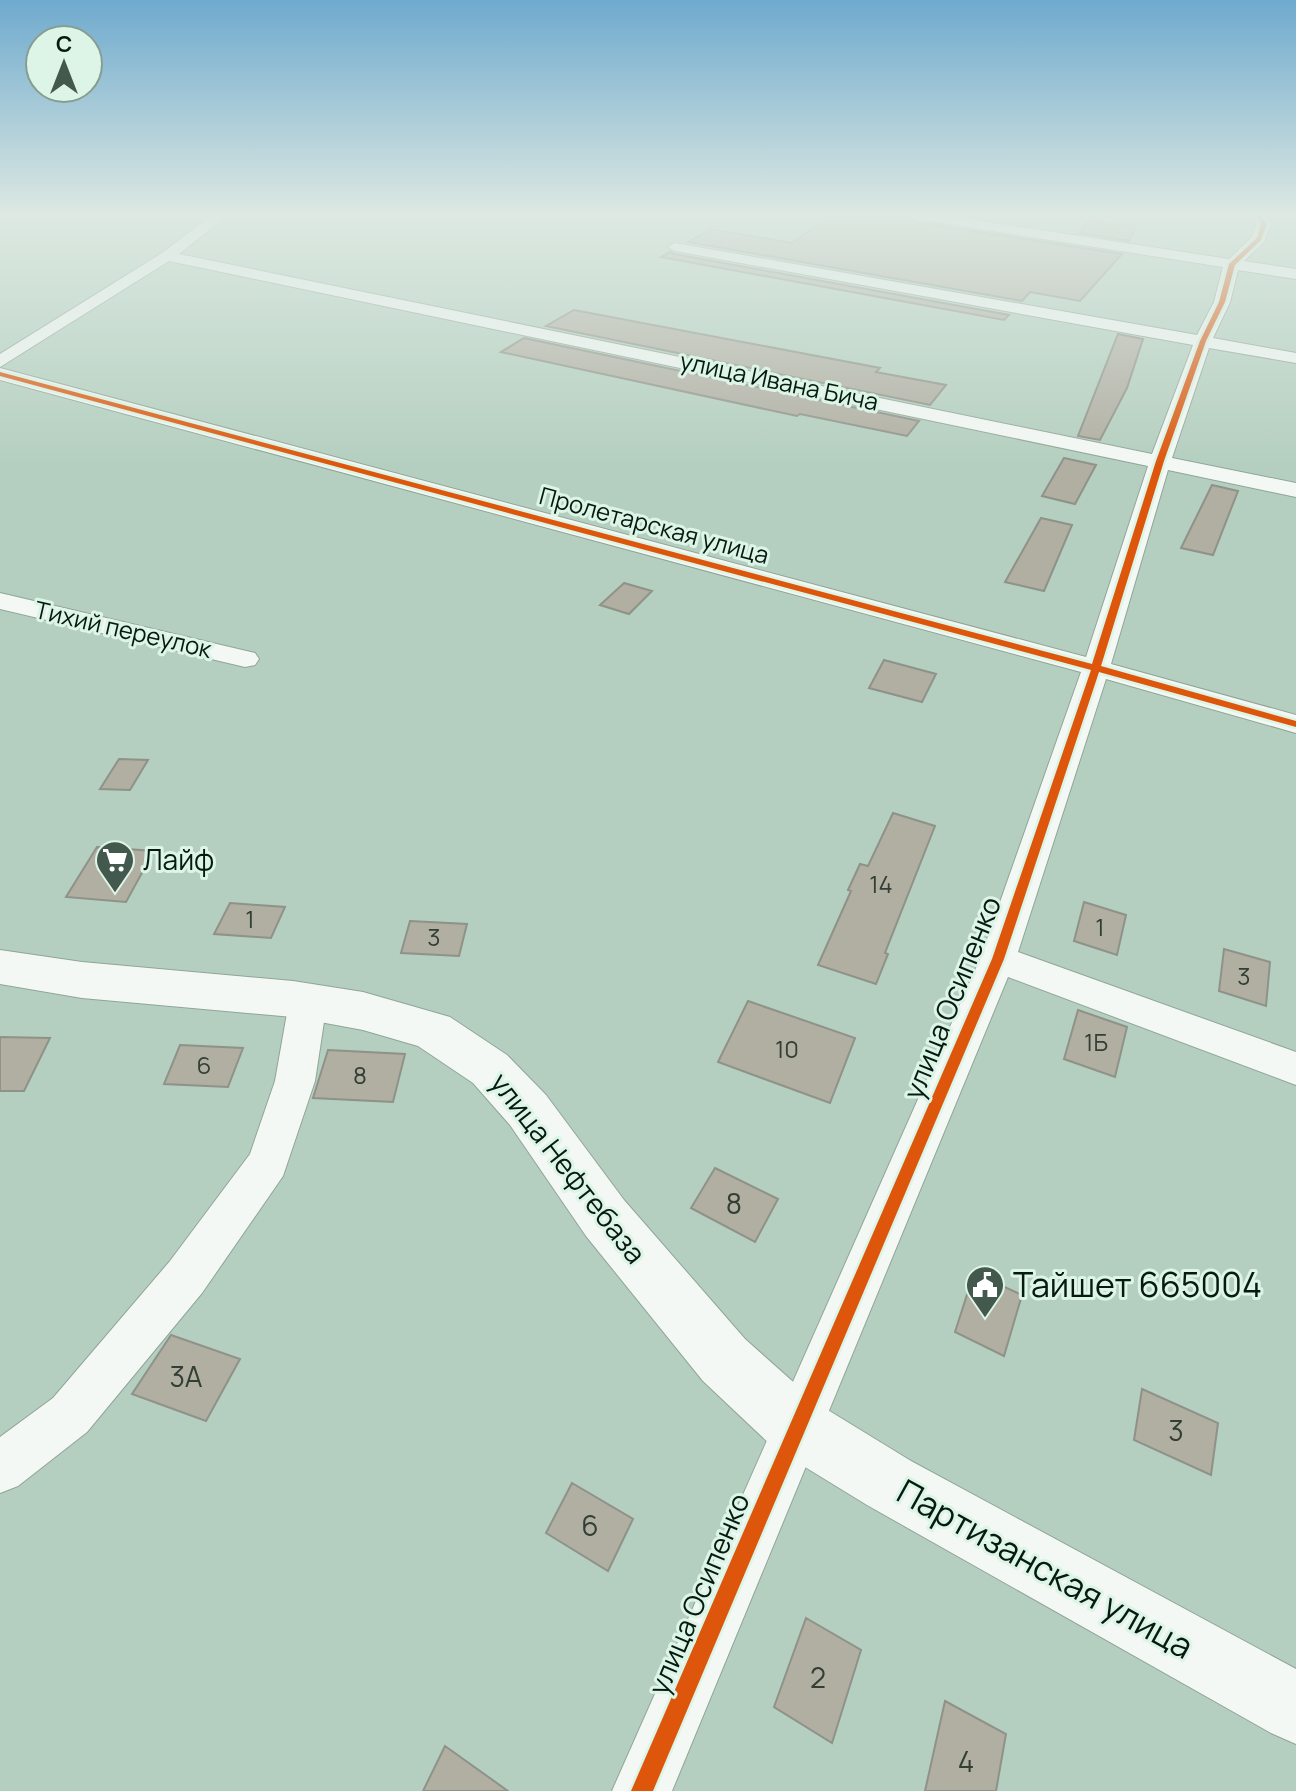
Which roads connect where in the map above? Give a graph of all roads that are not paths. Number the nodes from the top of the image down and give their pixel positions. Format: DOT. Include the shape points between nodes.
graph roads {
  1 [pos="100,299"];
  2 [pos="373,299"];
  3 [pos="965,299"];
  4 [pos="1223,299"];
  5 [pos="1203,341"];
  6 [pos="1296,358"];
  7 [pos="0,362"];
  8 [pos="0,374"];
  9 [pos="1160,461"];
  10 [pos="1296,490"];
  11 [pos="0,601"];
  12 [pos="245,659"];
  13 [pos="1096,668"];
  14 [pos="1296,724"];
  15 [pos="998,959"];
  16 [pos="0,967"];
  17 [pos="308,1002"];
  18 [pos="1296,1069"];
  19 [pos="796,1426"];
  20 [pos="0,1468"];
  21 [pos="1296,1708"];
  22 [pos="642,1791"];
  1 -- 7 [label="street"];
  2 -- 9 [label="street, улица Ивана Бича"];
  3 -- 5 [label="street"];
  4 -- 5 [label="street, улица Осипенко"];
  5 -- 6 [label="street"];
  5 -- 9 [label="street, улица Осипенко"];
  8 -- 13 [label="street, Пролетарская улица"];
  9 -- 10 [label="street, улица Ивана Бича"];
  9 -- 13 [label="street, улица Осипенко"];
  11 -- 12 [label="street, Тихий переулок"];
  13 -- 14 [label="street, Пролетарская улица"];
  13 -- 15 [label="street, улица Осипенко"];
  15 -- 18 [label="street"];
  15 -- 19 [label="street, улица Осипенко"];
  16 -- 17 [label="main road, улица Нефтебаза"];
  17 -- 19 [label="main road, улица Нефтебаза" via="433,1031 490,1069 724,1360"];
  17 -- 20 [label="street" via="295,1081 268,1163 186,1277 70,1415"];
  19 -- 21 [label="main road, Партизанская улица"];
  19 -- 22 [label="street, улица Осипенко"];
}
